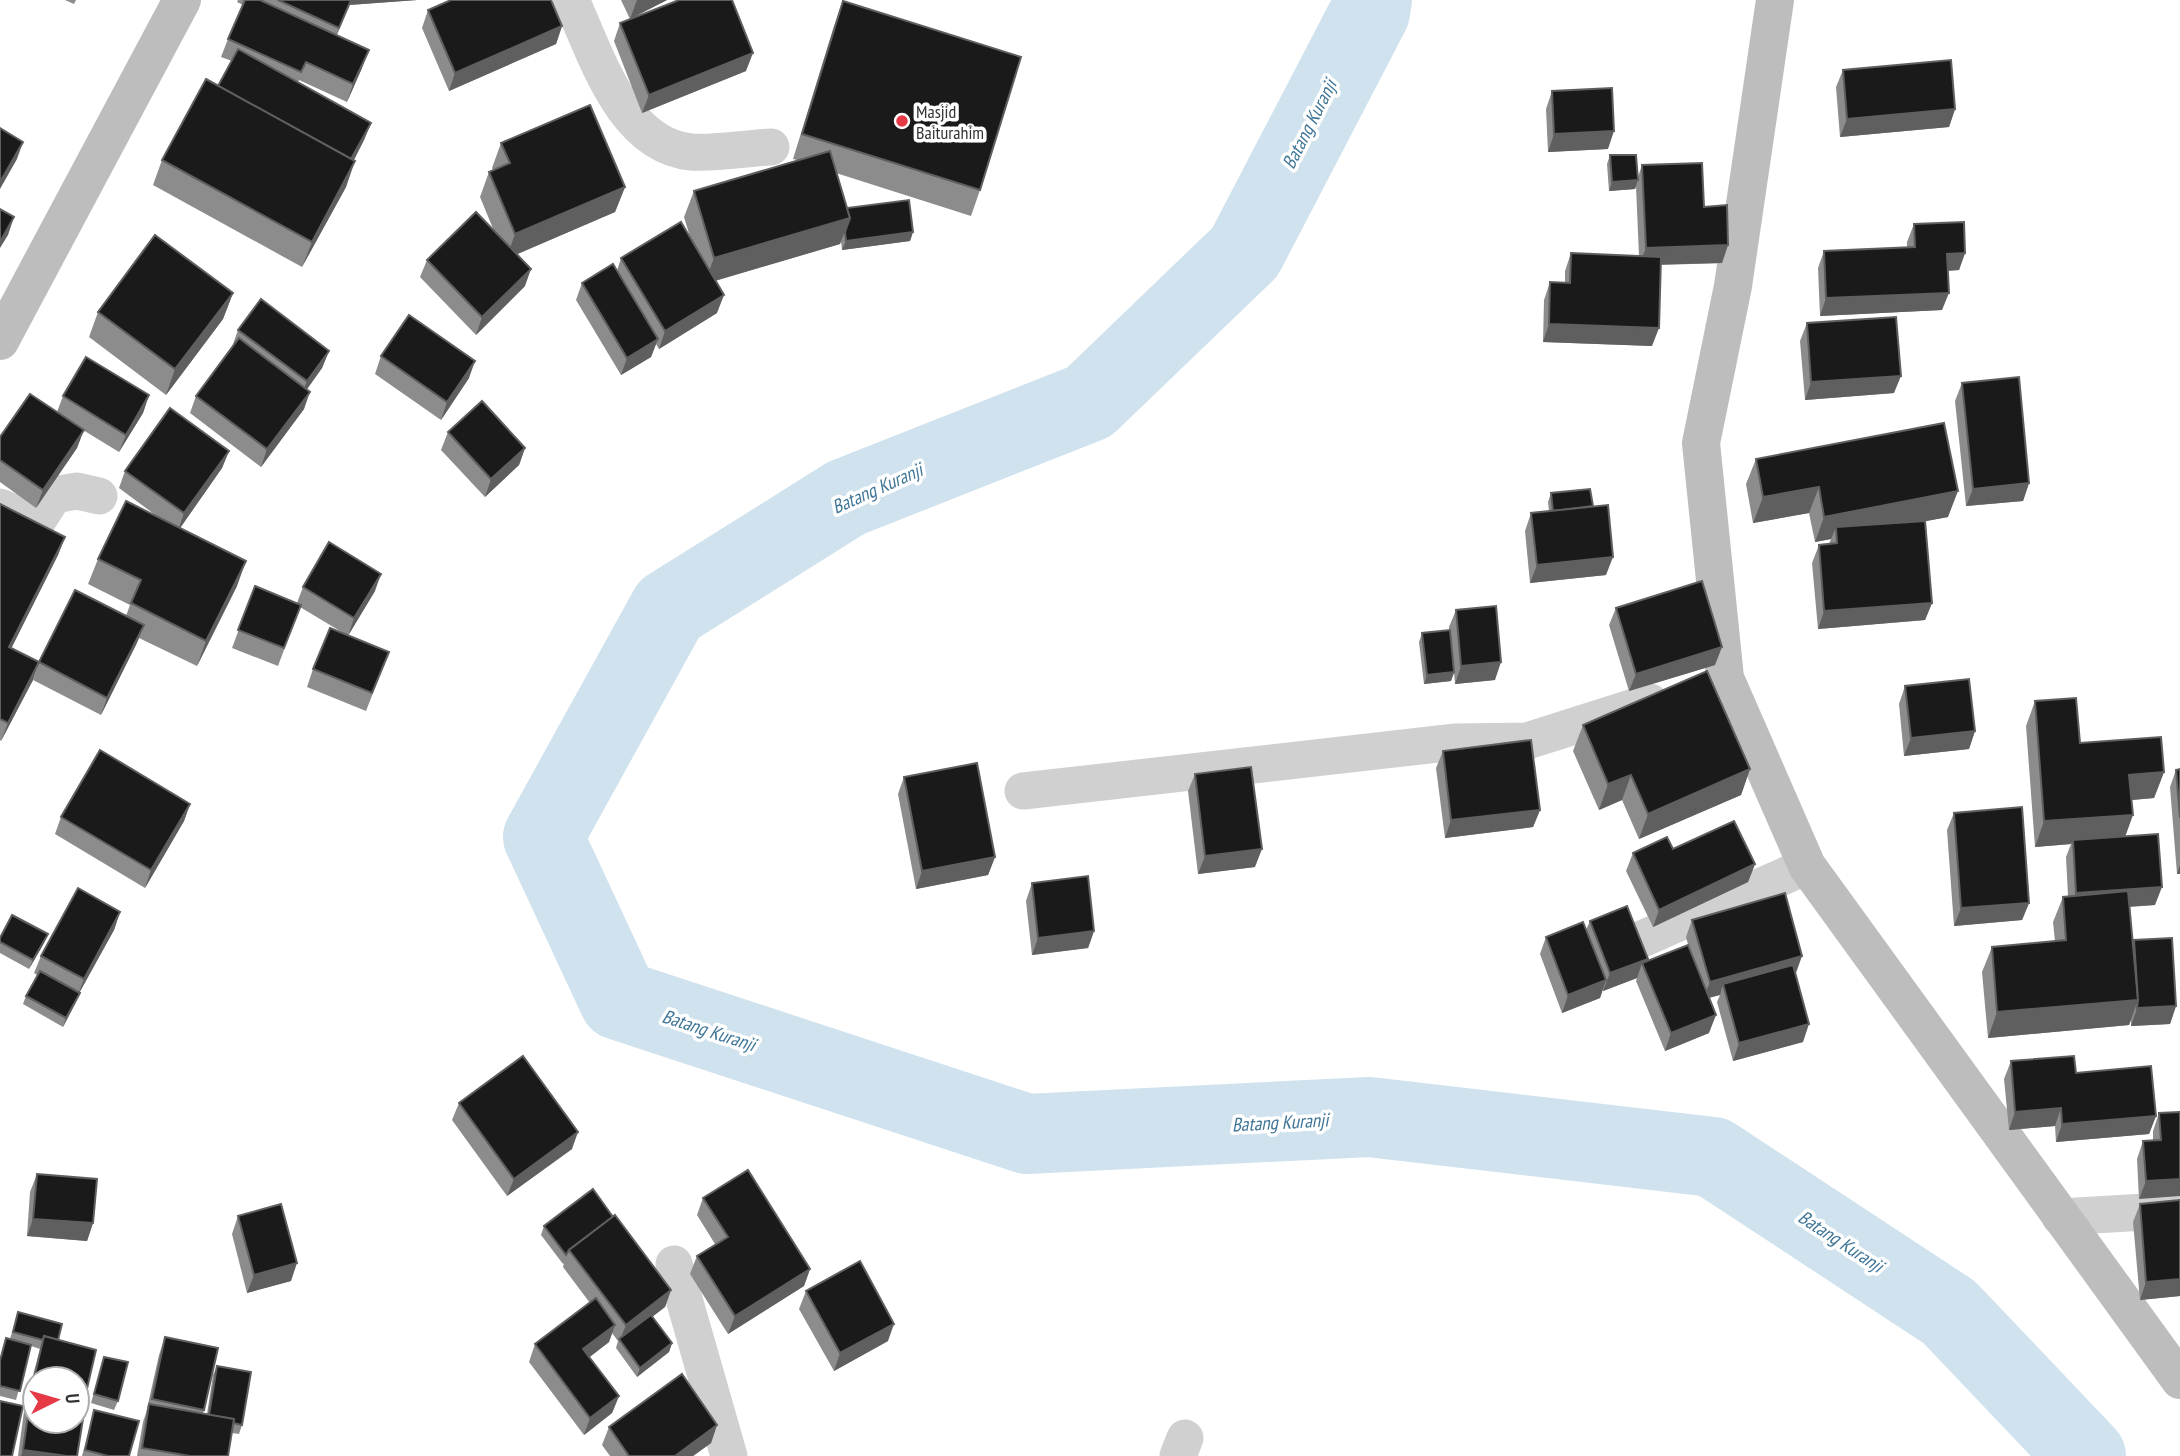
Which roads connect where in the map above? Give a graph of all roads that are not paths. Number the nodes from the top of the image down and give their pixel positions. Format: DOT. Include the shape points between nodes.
graph roads {
  1 [pos="182,0"];
  2 [pos="571,0"];
  3 [pos="1775,0"];
  4 [pos="772,147"];
  5 [pos="0,341"];
  6 [pos="99,496"];
  7 [pos="0,507"];
  8 [pos="1703,685"];
  9 [pos="1023,791"];
  10 [pos="1807,866"];
  11 [pos="1642,939"];
  12 [pos="2180,1210"];
  13 [pos="2060,1217"];
  14 [pos="674,1264"];
  15 [pos="2180,1380"];
  16 [pos="729,1456"];
  1 -- 5 [label="street"];
  2 -- 4 [label="street" via="610,86 632,121 662,144 691,152"];
  3 -- 8 [label="street" via="1733,286 1701,443"];
  6 -- 7 [label="street" via="77,491 54,495 38,520"];
  8 -- 9 [label="street" via="1527,741 1456,742"];
  8 -- 10 [label="street"];
  10 -- 11 [label="street"];
  10 -- 13 [label="street"];
  12 -- 13 [label="street"];
  13 -- 15 [label="street"];
  14 -- 16 [label="street"];
}
